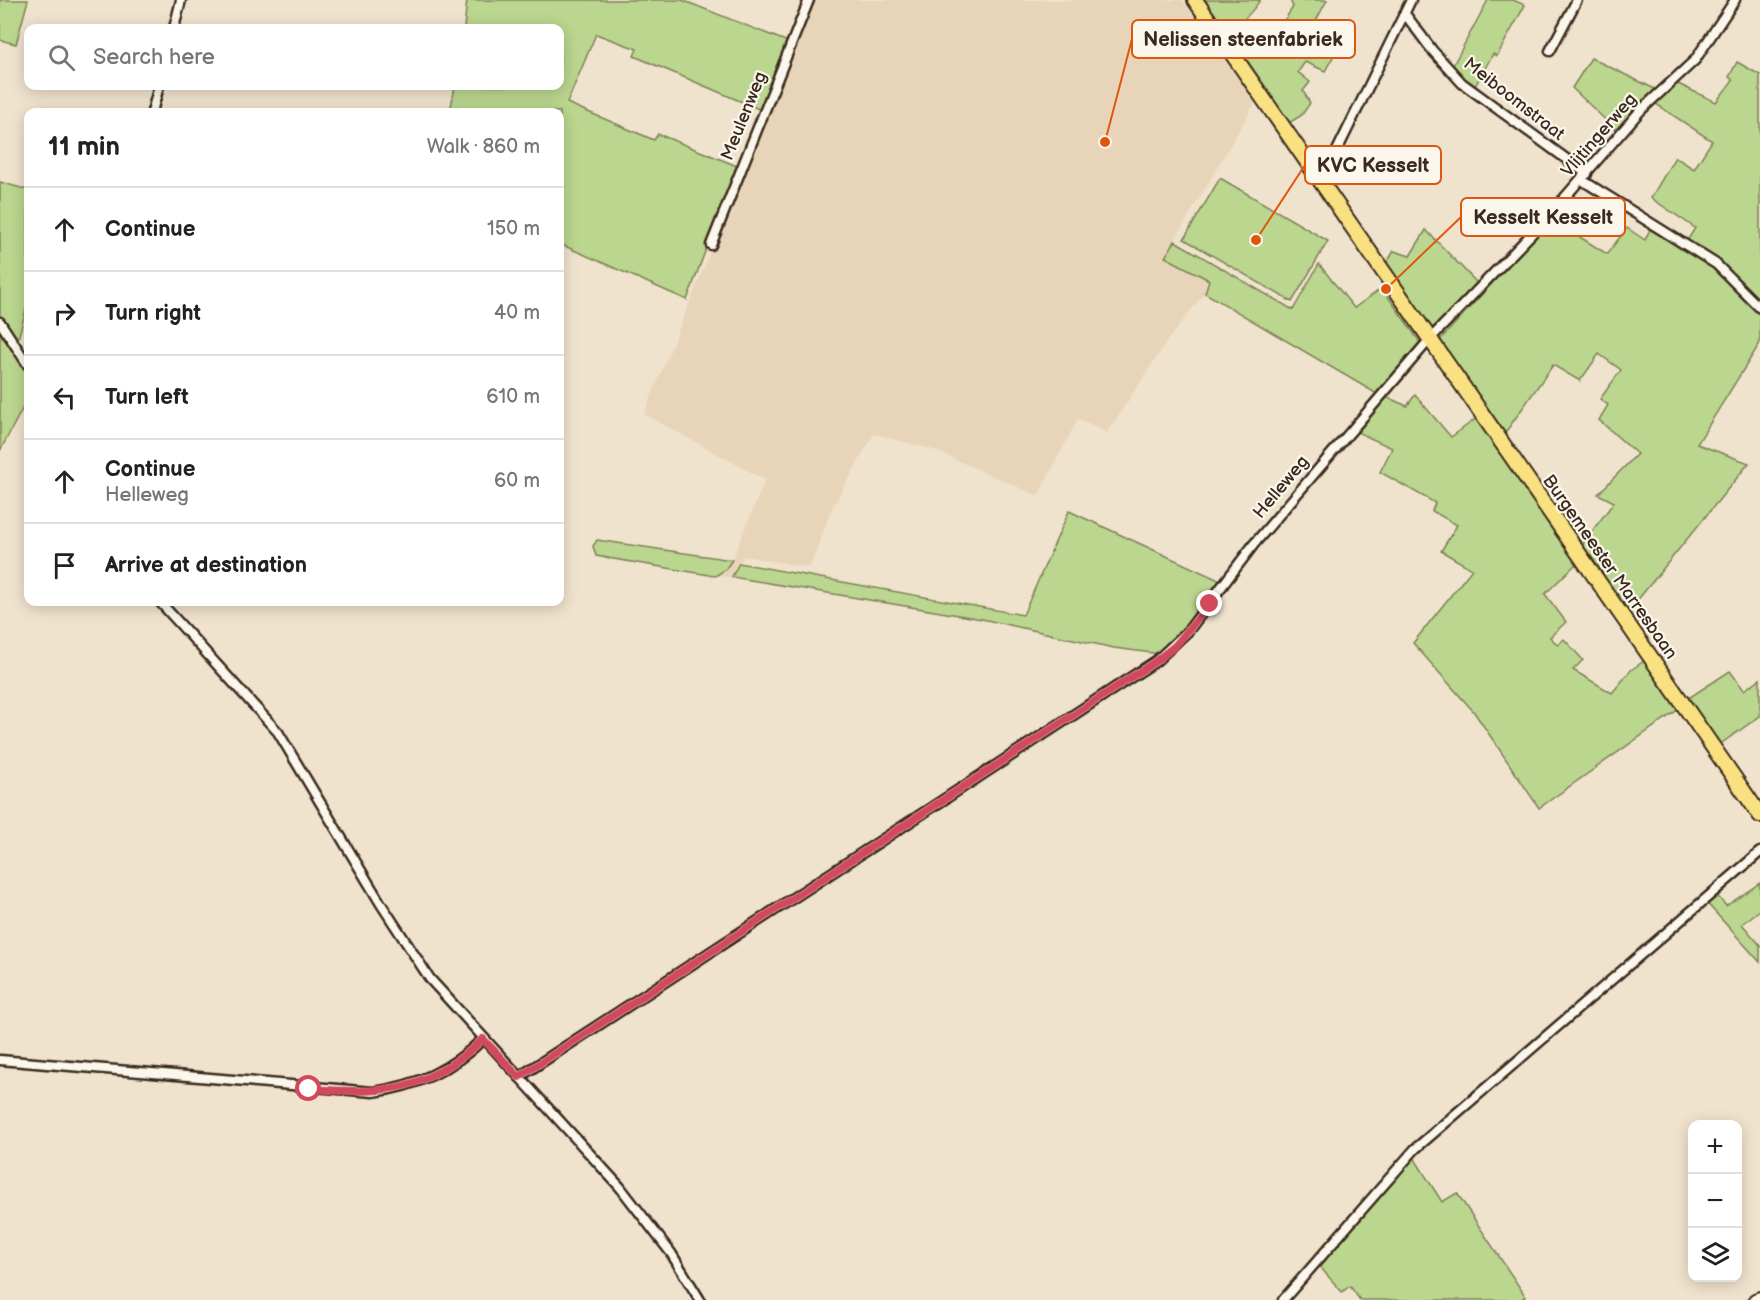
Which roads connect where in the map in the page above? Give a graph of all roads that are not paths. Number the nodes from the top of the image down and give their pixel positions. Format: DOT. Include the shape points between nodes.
graph roads {
  1 [pos="181,0"];
  2 [pos="808,0"];
  3 [pos="1195,0"];
  4 [pos="1411,0"];
  5 [pos="1577,0"];
  6 [pos="1735,0"];
  7 [pos="1405,14"];
  8 [pos="175,24"];
  9 [pos="1550,51"];
  10 [pos="158,90"];
  11 [pos="153,108"];
  12 [pos="1584,177"];
  13 [pos="1318,178"];
  14 [pos="711,245"];
  15 [pos="1760,308"];
  16 [pos="0,322"];
  17 [pos="1430,339"];
  18 [pos="24,359"];
  19 [pos="164,606"];
  20 [pos="1760,815"];
  21 [pos="1760,852"];
  22 [pos="483,1039"];
  23 [pos="0,1060"];
  24 [pos="519,1077"];
  25 [pos="1760,1298"];
  26 [pos="700,1300"];
  27 [pos="1283,1300"];
  28 [pos="1755,1300"];
  1 -- 8 [label="street"];
  2 -- 14 [label="street, Meulenweg"];
  3 -- 13 [label="main road, Burgemeester Marresbaan"];
  4 -- 7 [label="street"];
  5 -- 9 [label="street"];
  6 -- 12 [label="street, Vlijtingerweg" via="1695,60 1640,111"];
  7 -- 12 [label="street, Meiboomstraat" via="1462,83"];
  7 -- 13 [label="street" via="1328,171"];
  10 -- 11 [label="street"];
  12 -- 15 [label="street, Meiboomstraat" via="1716,264"];
  12 -- 17 [label="street, Vlijtingerweg"];
  13 -- 17 [label="main road, Burgemeester Marresbaan"];
  16 -- 18 [label="street"];
  17 -- 20 [label="main road, Burgemeester Marresbaan"];
  17 -- 24 [label="street, Helleweg" via="1261,535 1188,632 1160,658"];
  19 -- 22 [label="street" via="278,732 418,963"];
  21 -- 27 [label="street" via="1415,1149"];
  22 -- 23 [label="street" via="454,1065 394,1089 373,1092"];
  22 -- 24 [label="street"];
  24 -- 26 [label="street" via="620,1187 671,1253"];
  25 -- 28 [label="street"];
}
